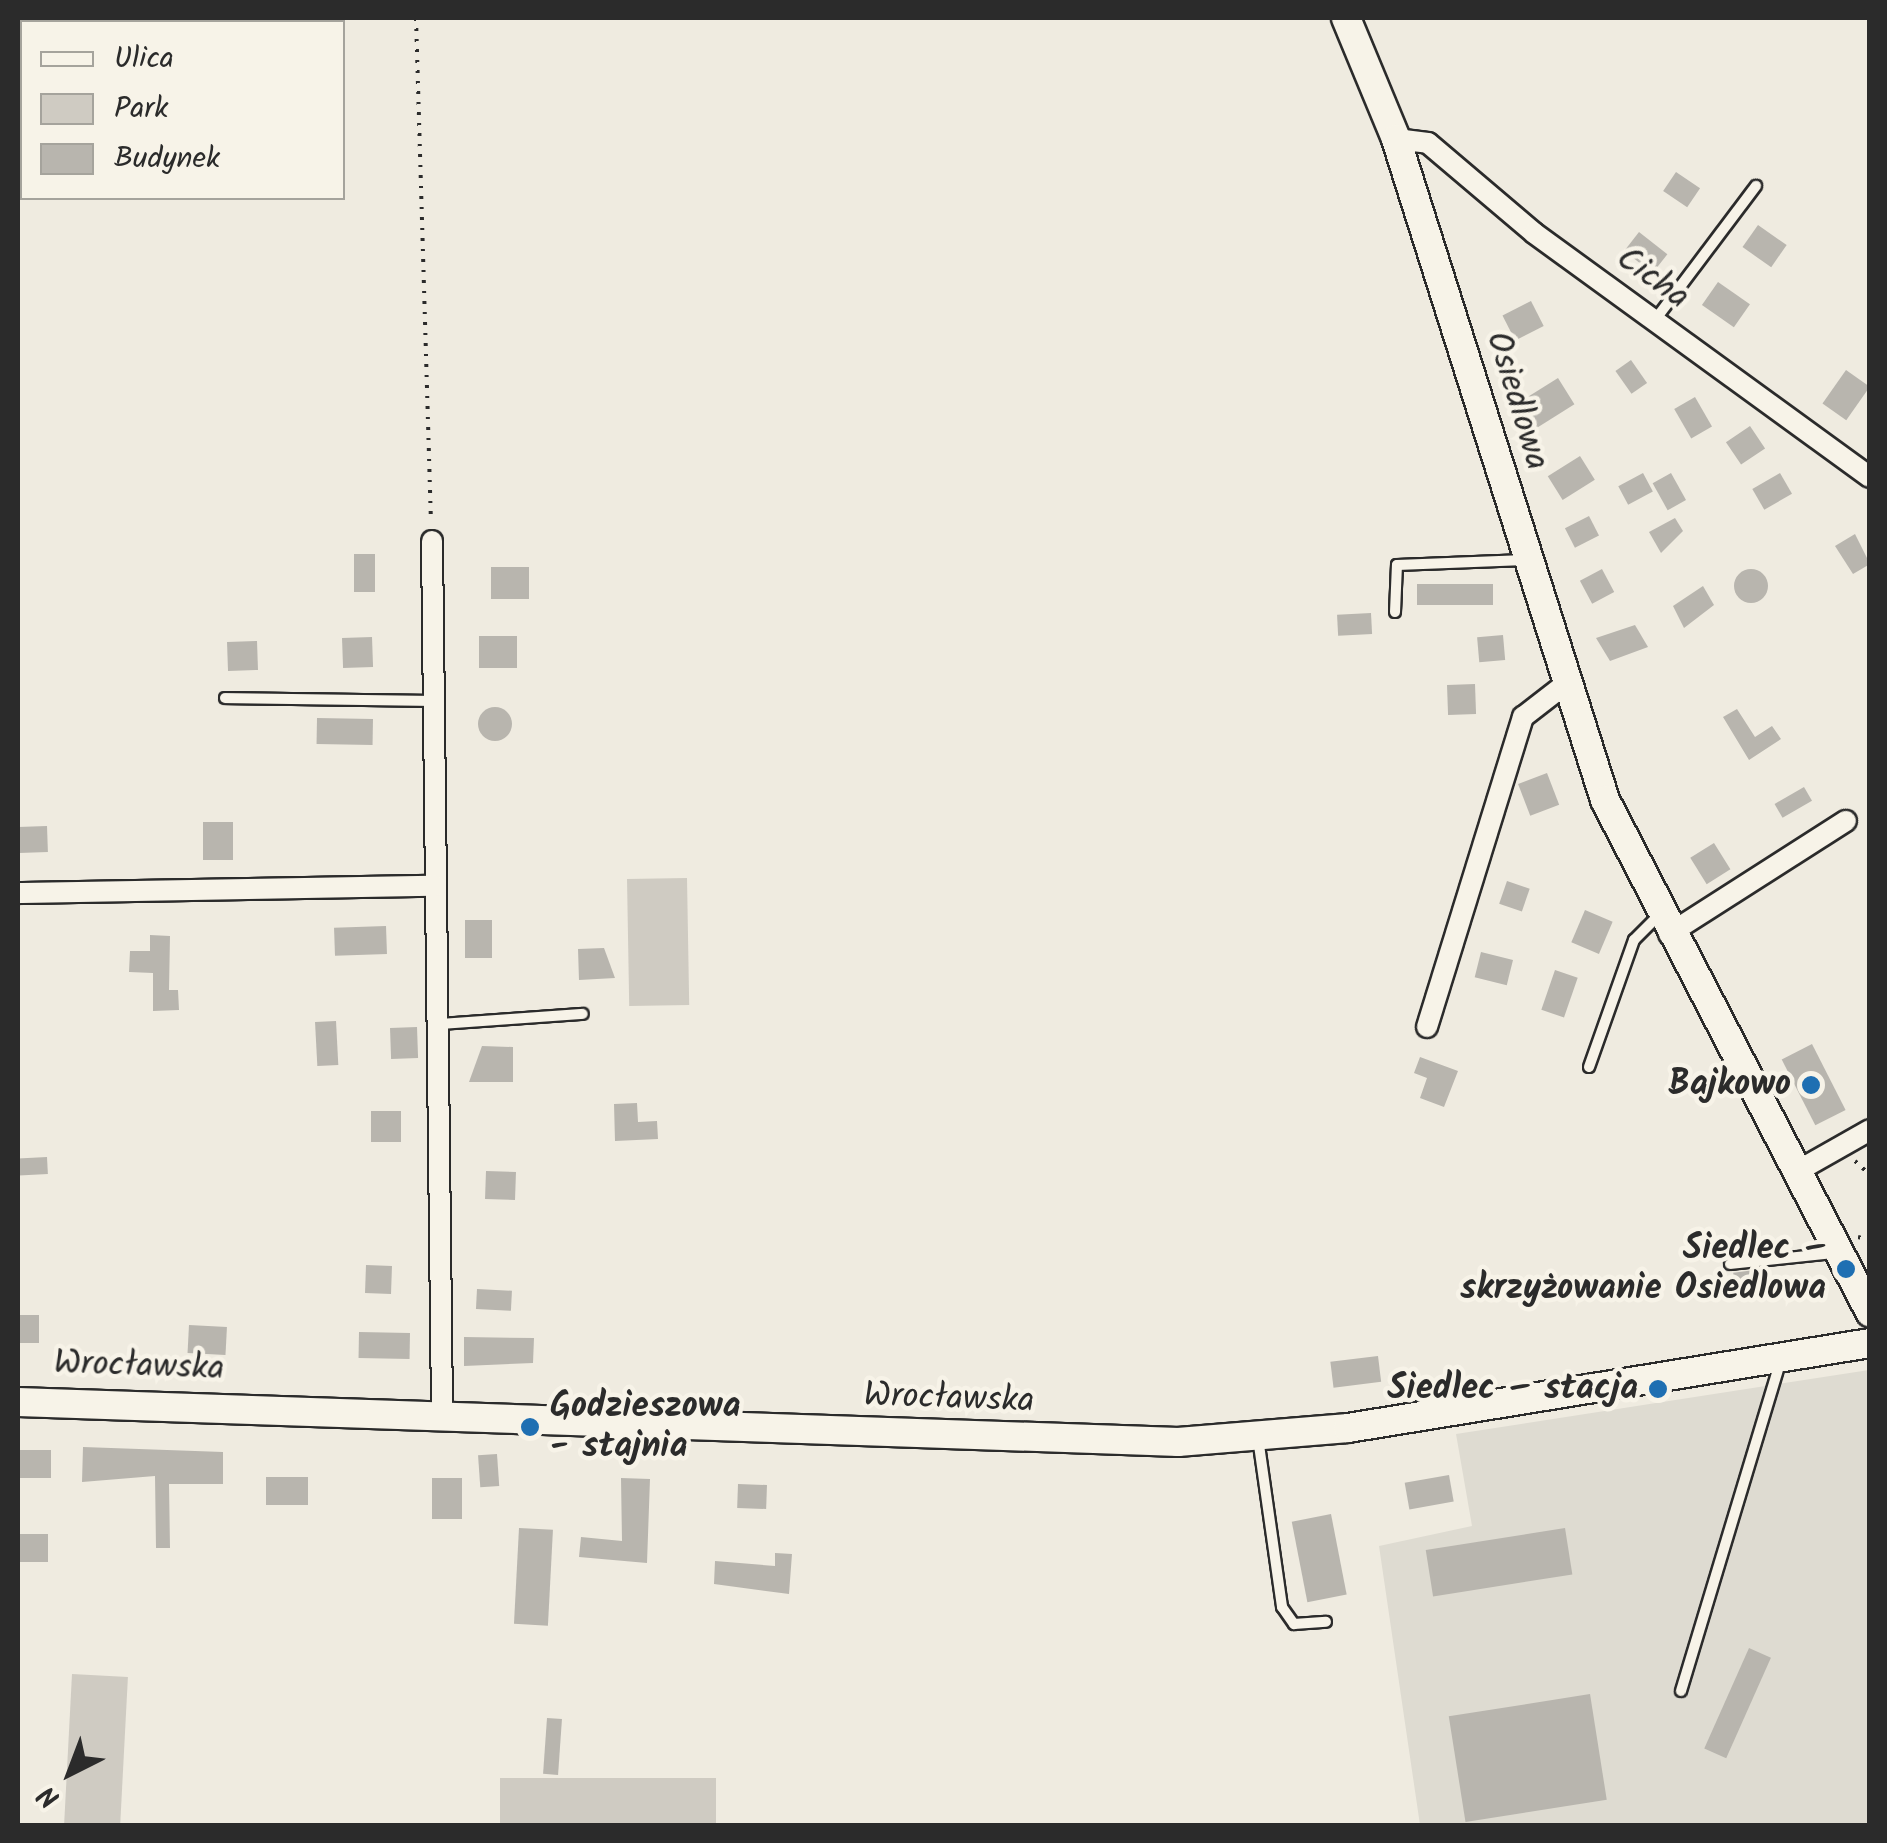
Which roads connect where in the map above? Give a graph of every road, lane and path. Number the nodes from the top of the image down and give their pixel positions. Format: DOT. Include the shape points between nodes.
graph roads {
  1 [pos="416,18"];
  2 [pos="1346,18"];
  3 [pos="1396,140"];
  4 [pos="1756,186"];
  5 [pos="1654,321"];
  6 [pos="1870,478"];
  7 [pos="432,541"];
  8 [pos="1525,560"];
  9 [pos="1396,612"];
  10 [pos="1563,686"];
  11 [pos="225,698"];
  12 [pos="430,701"];
  13 [pos="1846,821"];
  14 [pos="436,886"];
  15 [pos="18,894"];
  16 [pos="1664,924"];
  17 [pos="584,1014"];
  18 [pos="442,1024"];
  19 [pos="1427,1027"];
  20 [pos="1589,1066"];
  21 [pos="1870,1130"];
  22 [pos="1794,1173"];
  23 [pos="1870,1240"];
  24 [pos="1845,1243"];
  25 [pos="1730,1264"];
  26 [pos="1870,1312"];
  27 [pos="1870,1343"];
  28 [pos="1782,1356"];
  29 [pos="18,1402"];
  30 [pos="442,1414"];
  31 [pos="1258,1437"];
  32 [pos="1326,1622"];
  33 [pos="1680,1691"];
  1 -- 7 [label="path"];
  2 -- 3 [label="street, Osiedlowa"];
  3 -- 5 [label="street, Cicha" via="1428,143"];
  3 -- 8 [label="street, Osiedlowa"];
  4 -- 5 [label="lane"];
  5 -- 6 [label="street, Cicha"];
  7 -- 12 [label="street"];
  8 -- 9 [label="lane" via="1396,565"];
  8 -- 10 [label="street, Osiedlowa"];
  10 -- 16 [label="street, Osiedlowa"];
  10 -- 19 [label="street" via="1523,718"];
  11 -- 12 [label="lane"];
  12 -- 14 [label="street"];
  13 -- 16 [label="street"];
  14 -- 15 [label="street"];
  14 -- 18 [label="street"];
  16 -- 20 [label="lane" via="1634,940"];
  16 -- 22 [label="street, Osiedlowa"];
  17 -- 18 [label="lane"];
  18 -- 30 [label="street"];
  21 -- 22 [label="street"];
  22 -- 24 [label="street, Osiedlowa"];
  23 -- 24 [label="path"];
  24 -- 25 [label="lane"];
  24 -- 26 [label="street, Osiedlowa"];
  27 -- 28 [label="street, Wrocławska"];
  28 -- 31 [label="street, Wrocławska"];
  28 -- 33 [label="lane"];
  29 -- 30 [label="street, Wrocławska"];
  30 -- 31 [label="street, Wrocławska" via="1024,1440"];
  31 -- 32 [label="lane" via="1282,1607 1294,1624"];
}
